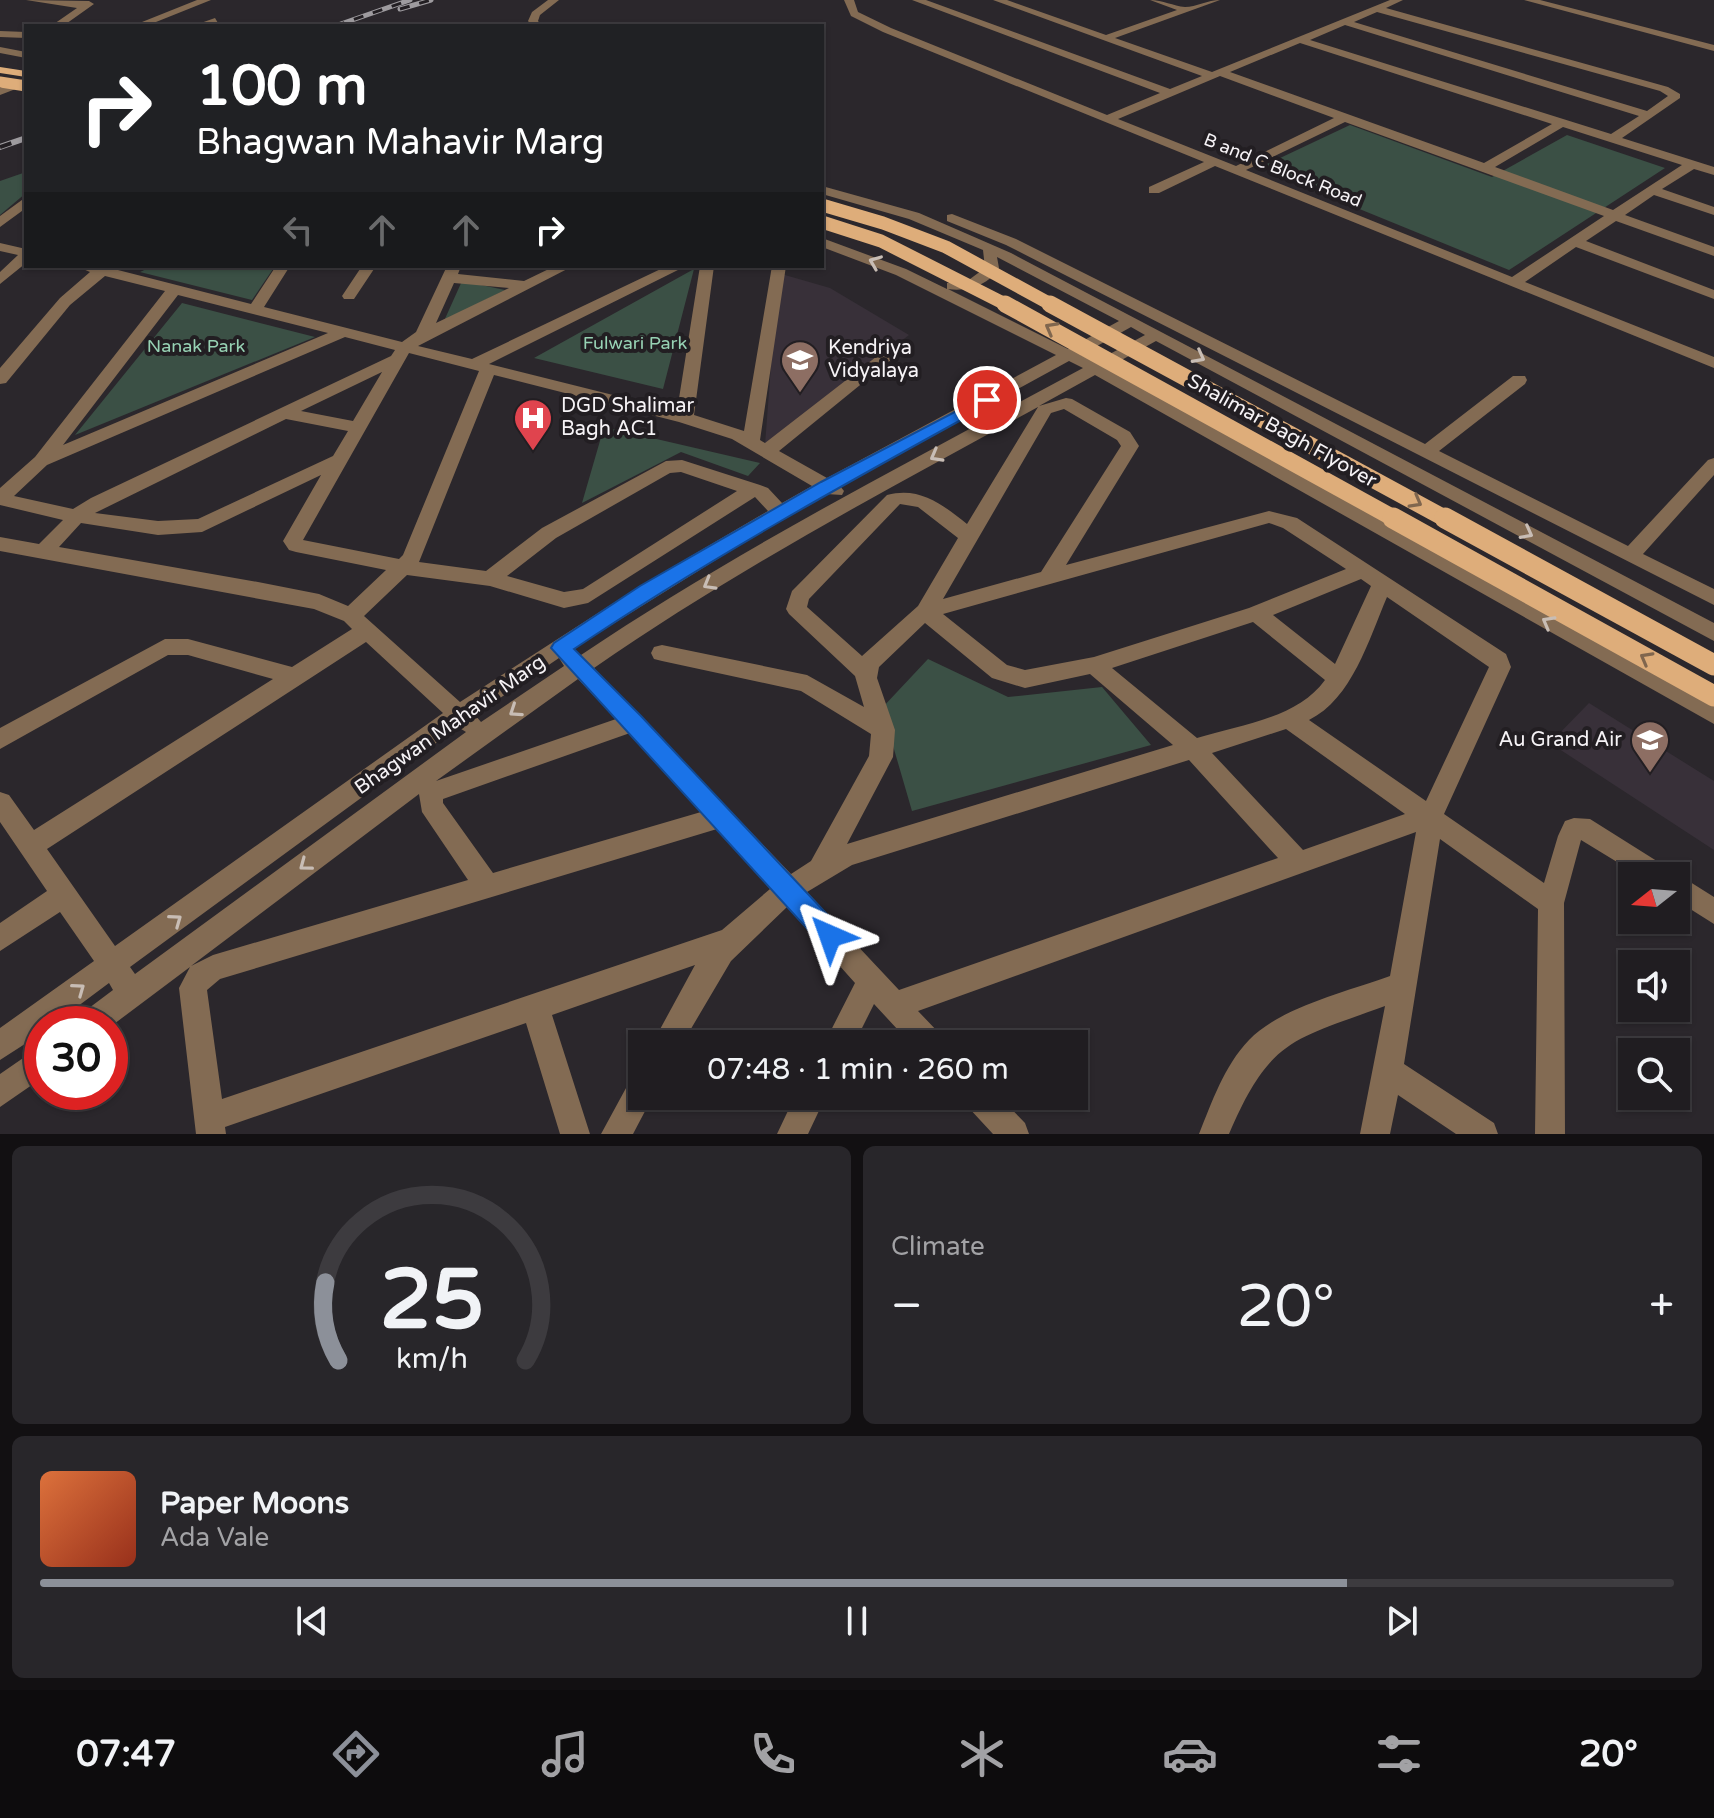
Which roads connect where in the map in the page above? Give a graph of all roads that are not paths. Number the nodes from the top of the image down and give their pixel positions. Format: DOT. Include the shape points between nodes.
graph roads {
  1 [pos="31,0"];
  2 [pos="206,0"];
  3 [pos="554,0"];
  4 [pos="849,0"];
  5 [pos="917,0"];
  6 [pos="998,0"];
  7 [pos="1155,0"];
  8 [pos="1215,0"];
  9 [pos="1398,0"];
  10 [pos="1529,0"];
  11 [pos="90,3"];
  12 [pos="1378,9"];
  13 [pos="1186,10"];
  14 [pos="215,21"];
  15 [pos="1345,22"];
  16 [pos="59,24"];
  17 [pos="142,24"];
  18 [pos="207,24"];
  19 [pos="535,24"];
  20 [pos="0,34"];
  21 [pos="24,35"];
  22 [pos="1106,38"];
  23 [pos="1300,40"];
  24 [pos="1714,48"];
  25 [pos="0,50"];
  26 [pos="24,55"];
  27 [pos="0,70"];
  28 [pos="1217,74"];
  29 [pos="24,78"];
  30 [pos="24,78"];
  31 [pos="24,79"];
  32 [pos="0,82"];
  33 [pos="0,92"];
  34 [pos="1170,93"];
  35 [pos="1649,115"];
  36 [pos="1345,117"];
  37 [pos="1109,118"];
  38 [pos="1562,123"];
  39 [pos="1612,139"];
  40 [pos="1216,161"];
  41 [pos="1692,164"];
  42 [pos="1485,168"];
  43 [pos="1237,170"];
  44 [pos="1714,171"];
  45 [pos="824,180"];
  46 [pos="824,190"];
  47 [pos="1154,190"];
  48 [pos="1651,190"];
  49 [pos="24,203"];
  50 [pos="824,206"];
  51 [pos="1714,211"];
  52 [pos="932,216"];
  53 [pos="1612,216"];
  54 [pos="0,223"];
  55 [pos="824,223"];
  56 [pos="1574,241"];
  57 [pos="824,243"];
  58 [pos="0,247"];
  59 [pos="983,247"];
  60 [pos="1714,252"];
  61 [pos="24,253"];
  62 [pos="24,256"];
  63 [pos="24,266"];
  64 [pos="108,268"];
  65 [pos="282,268"];
  66 [pos="368,268"];
  67 [pos="562,268"];
  68 [pos="675,268"];
  69 [pos="707,268"];
  70 [pos="779,268"];
  71 [pos="451,272"];
  72 [pos="2,276"];
  73 [pos="1514,282"];
  74 [pos="927,285"];
  75 [pos="526,286"];
  76 [pos="174,290"];
  77 [pos="1714,295"];
  78 [pos="349,296"];
  79 [pos="254,310"];
  80 [pos="1130,321"];
  81 [pos="343,332"];
  82 [pos="423,335"];
  83 [pos="1156,335"];
  84 [pos="900,346"];
  85 [pos="399,354"];
  86 [pos="1069,355"];
  87 [pos="1714,363"];
  88 [pos="480,367"];
  89 [pos="1095,368"];
  90 [pos="0,379"];
  91 [pos="1519,380"];
  92 [pos="284,413"];
  93 [pos="1352,415"];
  94 [pos="685,418"];
  95 [pos="357,427"];
  96 [pos="1334,429"];
  97 [pos="751,442"];
  98 [pos="767,451"];
  99 [pos="1425,453"];
  100 [pos="338,460"];
  101 [pos="41,461"];
  102 [pos="1714,464"];
  103 [pos="827,486"];
  104 [pos="753,489"];
  105 [pos="0,498"];
  106 [pos="852,501"];
  107 [pos="781,513"];
  108 [pos="78,515"];
  109 [pos="970,537"];
  110 [pos="0,544"];
  111 [pos="43,552"];
  112 [pos="1630,556"];
  113 [pos="404,567"];
  114 [pos="1374,576"];
  115 [pos="1048,578"];
  116 [pos="490,579"];
  117 [pos="1714,598"];
  118 [pos="925,611"];
  119 [pos="1256,613"];
  120 [pos="359,623"];
  121 [pos="1714,633"];
  122 [pos="561,648"];
  123 [pos="662,653"];
  124 [pos="1094,665"];
  125 [pos="1714,665"];
  126 [pos="579,667"];
  127 [pos="866,672"];
  128 [pos="296,677"];
  129 [pos="1338,678"];
  130 [pos="1714,696"];
  131 [pos="460,715"];
  132 [pos="1714,715"];
  133 [pos="1288,718"];
  134 [pos="634,722"];
  135 [pos="883,730"];
  136 [pos="481,734"];
  137 [pos="0,739"];
  138 [pos="1193,748"];
  139 [pos="0,802"];
  140 [pos="1431,816"];
  141 [pos="722,817"];
  142 [pos="30,846"];
  143 [pos="1298,862"];
  144 [pos="1640,862"];
  145 [pos="821,868"];
  146 [pos="487,886"];
  147 [pos="789,891"];
  148 [pos="63,895"];
  149 [pos="1690,895"];
  150 [pos="1551,903"];
  151 [pos="1714,912"];
  152 [pos="0,938"];
  153 [pos="731,940"];
  154 [pos="112,965"];
  155 [pos="872,980"];
  156 [pos="1403,985"];
  157 [pos="132,994"];
  158 [pos="535,1005"];
  159 [pos="895,1005"];
  160 [pos="116,1006"];
  161 [pos="673,1030"];
  162 [pos="845,1030"];
  163 [pos="917,1030"];
  164 [pos="0,1046"];
  165 [pos="1388,1071"];
  166 [pos="24,1074"];
  167 [pos="0,1092"];
  168 [pos="629,1110"];
  169 [pos="804,1110"];
  170 [pos="992,1110"];
  171 [pos="210,1126"];
  172 [pos="1553,1132"];
  173 [pos="575,1134"];
  174 [pos="616,1134"];
  175 [pos="792,1134"];
  176 [pos="1014,1134"];
  177 [pos="1214,1134"];
  178 [pos="1375,1134"];
  179 [pos="1483,1134"];
  1 -- 11 [label="street"];
  2 -- 17 [label="street"];
  3 -- 19 [label="street" via="535,14"];
  4 -- 37 [label="street, B and C Block Road" via="854,14 876,25"];
  5 -- 34 [label="street"];
  6 -- 22 [label="street"];
  7 -- 13 [label="street"];
  8 -- 13 [label="street"];
  9 -- 12 [label="street"];
  10 -- 24 [label="street"];
  11 -- 16 [label="street"];
  12 -- 15 [label="street"];
  12 -- 35 [label="street" via="1676,96"];
  13 -- 22 [label="street"];
  14 -- 18 [label="street"];
  15 -- 23 [label="street"];
  15 -- 35 [label="street"];
  20 -- 21 [label="street"];
  22 -- 28 [label="street"];
  23 -- 28 [label="street"];
  23 -- 38 [label="street"];
  25 -- 26 [label="street"];
  27 -- 29 [label="main road"];
  28 -- 34 [label="street"];
  28 -- 36 [label="street"];
  30 -- 32 [label="main road, bridge"];
  31 -- 33 [label="street"];
  34 -- 37 [label="street"];
  35 -- 39 [label="street"];
  36 -- 42 [label="street"];
  36 -- 43 [label="street"];
  37 -- 40 [label="street, B and C Block Road"];
  38 -- 39 [label="street"];
  38 -- 42 [label="street"];
  39 -- 41 [label="street"];
  40 -- 43 [label="street, B and C Block Road"];
  40 -- 47 [label="street"];
  41 -- 44 [label="street"];
  41 -- 48 [label="street"];
  42 -- 53 [label="street"];
  43 -- 73 [label="street, B and C Block Road"];
  45 -- 52 [label="street" via="910,202"];
  46 -- 52 [label="street"];
  48 -- 51 [label="street"];
  48 -- 53 [label="street"];
  49 -- 54 [label="street"];
  50 -- 125 [label="main road, Shalimar Bagh Flyover, one-way, bridge" via="946,247"];
  52 -- 59 [label="street"];
  52 -- 93 [label="street" via="1011,242"];
  53 -- 56 [label="street"];
  53 -- 60 [label="street"];
  130 -- 55 [label="main road, Shalimar Bagh Flyover, one-way, bridge" via="990,295 881,241"];
  56 -- 73 [label="street"];
  56 -- 77 [label="street"];
  74 -- 57 [label="street, one-way"];
  58 -- 61 [label="street"];
  59 -- 74 [label="street" via="993,259 988,275 965,286"];
  59 -- 80 [label="street"];
  62 -- 72 [label="street"];
  63 -- 72 [label="street"];
  64 -- 76 [label="street"];
  64 -- 90 [label="street" via="75,291"];
  65 -- 79 [label="street"];
  66 -- 78 [label="street"];
  67 -- 75 [label="street"];
  68 -- 88 [label="street"];
  69 -- 94 [label="street"];
  70 -- 97 [label="street"];
  71 -- 75 [label="street"];
  71 -- 82 [label="street"];
  73 -- 87 [label="street, B and C Block Road"];
  74 -- 86 [label="street"];
  75 -- 82 [label="street"];
  76 -- 79 [label="street"];
  76 -- 101 [label="street"];
  79 -- 81 [label="street"];
  80 -- 83 [label="street"];
  80 -- 86 [label="street, Bhagwan Mahavir Marg"];
  81 -- 85 [label="street"];
  81 -- 101 [label="street"];
  82 -- 85 [label="street"];
  83 -- 89 [label="street, Bhagwan Mahavir Marg"];
  83 -- 96 [label="street, one-way"];
  84 -- 98 [label="street"];
  85 -- 88 [label="street"];
  85 -- 92 [label="street"];
  85 -- 95 [label="street"];
  86 -- 89 [label="street"];
  86 -- 103 [label="street, Bhagwan Mahavir Marg"];
  88 -- 94 [label="street"];
  88 -- 113 [label="street" via="415,551"];
  89 -- 106 [label="street, Bhagwan Mahavir Marg, one-way"];
  132 -- 89 [label="street, one-way"];
  91 -- 99 [label="street"];
  92 -- 95 [label="street"];
  92 -- 108 [label="street"];
  93 -- 96 [label="street"];
  93 -- 99 [label="street"];
  94 -- 97 [label="street"];
  95 -- 100 [label="street"];
  96 -- 121 [label="street, one-way"];
  97 -- 98 [label="street"];
  98 -- 103 [label="street"];
  99 -- 112 [label="street"];
  100 -- 108 [label="street" via="191,528"];
  100 -- 113 [label="street" via="293,541 304,549"];
  101 -- 105 [label="street"];
  102 -- 112 [label="street"];
  103 -- 106 [label="street"];
  103 -- 107 [label="street, Bhagwan Mahavir Marg"];
  104 -- 107 [label="street" via="768,496"];
  104 -- 116 [label="street" via="581,599 564,600"];
  104 -- 116 [label="street" via="682,466 666,467 549,533"];
  105 -- 108 [label="street"];
  106 -- 126 [label="street, Bhagwan Mahavir Marg, one-way" via="657,614"];
  107 -- 122 [label="street, Bhagwan Mahavir Marg"];
  108 -- 111 [label="street"];
  109 -- 115 [label="street" via="1044,410 1071,405 1124,436 1130,446"];
  109 -- 118 [label="street"];
  109 -- 127 [label="street" via="918,497 894,499 799,596 796,609"];
  110 -- 111 [label="street"];
  111 -- 120 [label="street" via="319,602"];
  112 -- 117 [label="street"];
  113 -- 116 [label="street"];
  113 -- 120 [label="street"];
  114 -- 115 [label="street" via="1290,523 1269,517"];
  114 -- 119 [label="street"];
  114 -- 129 [label="street"];
  114 -- 140 [label="street" via="1500,663"];
  115 -- 118 [label="street"];
  118 -- 124 [label="street" via="1012,678"];
  118 -- 127 [label="street" via="869,663"];
  119 -- 124 [label="street"];
  119 -- 129 [label="street"];
  120 -- 128 [label="street"];
  120 -- 131 [label="street"];
  122 -- 126 [label="street"];
  122 -- 131 [label="street, Bhagwan Mahavir Marg"];
  123 -- 135 [label="street" via="807,684"];
  124 -- 138 [label="street"];
  126 -- 134 [label="street"];
  126 -- 136 [label="street, Bhagwan Mahavir Marg, one-way"];
  127 -- 135 [label="street"];
  128 -- 137 [label="street" via="188,647 165,647"];
  128 -- 142 [label="street"];
  129 -- 133 [label="street" via="1319,703"];
  131 -- 136 [label="street"];
  154 -- 131 [label="street, Bhagwan Mahavir Marg, one-way"];
  133 -- 138 [label="street"];
  133 -- 140 [label="street"];
  134 -- 141 [label="street"];
  134 -- 146 [label="street" via="431,793 431,805"];
  135 -- 145 [label="street" via="881,757"];
  136 -- 157 [label="street, Bhagwan Mahavir Marg, one-way"];
  138 -- 143 [label="street"];
  138 -- 145 [label="street" via="845,856"];
  139 -- 142 [label="street"];
  140 -- 143 [label="street"];
  140 -- 150 [label="street"];
  140 -- 156 [label="street"];
  141 -- 146 [label="street"];
  141 -- 147 [label="street"];
  142 -- 148 [label="street"];
  143 -- 159 [label="street"];
  144 -- 150 [label="street" via="1590,830 1574,829"];
  145 -- 147 [label="street"];
  146 -- 171 [label="street" via="200,976 193,988"];
  147 -- 153 [label="street"];
  147 -- 155 [label="street"];
  148 -- 152 [label="street"];
  148 -- 154 [label="street"];
  149 -- 151 [label="street"];
  150 -- 172 [label="street"];
  153 -- 158 [label="street"];
  153 -- 161 [label="street"];
  154 -- 157 [label="street"];
  164 -- 154 [label="street, Bhagwan Mahavir Marg, one-way"];
  155 -- 159 [label="street"];
  155 -- 162 [label="street"];
  156 -- 165 [label="street"];
  156 -- 177 [label="street" via="1269,1039 1255,1051"];
  157 -- 160 [label="street, Bhagwan Mahavir Marg"];
  158 -- 171 [label="street"];
  158 -- 173 [label="street"];
  159 -- 163 [label="street"];
  165 -- 178 [label="street"];
  165 -- 179 [label="street"];
  166 -- 167 [label="street"];
  168 -- 174 [label="street"];
  169 -- 175 [label="street"];
  170 -- 176 [label="street"];
}
